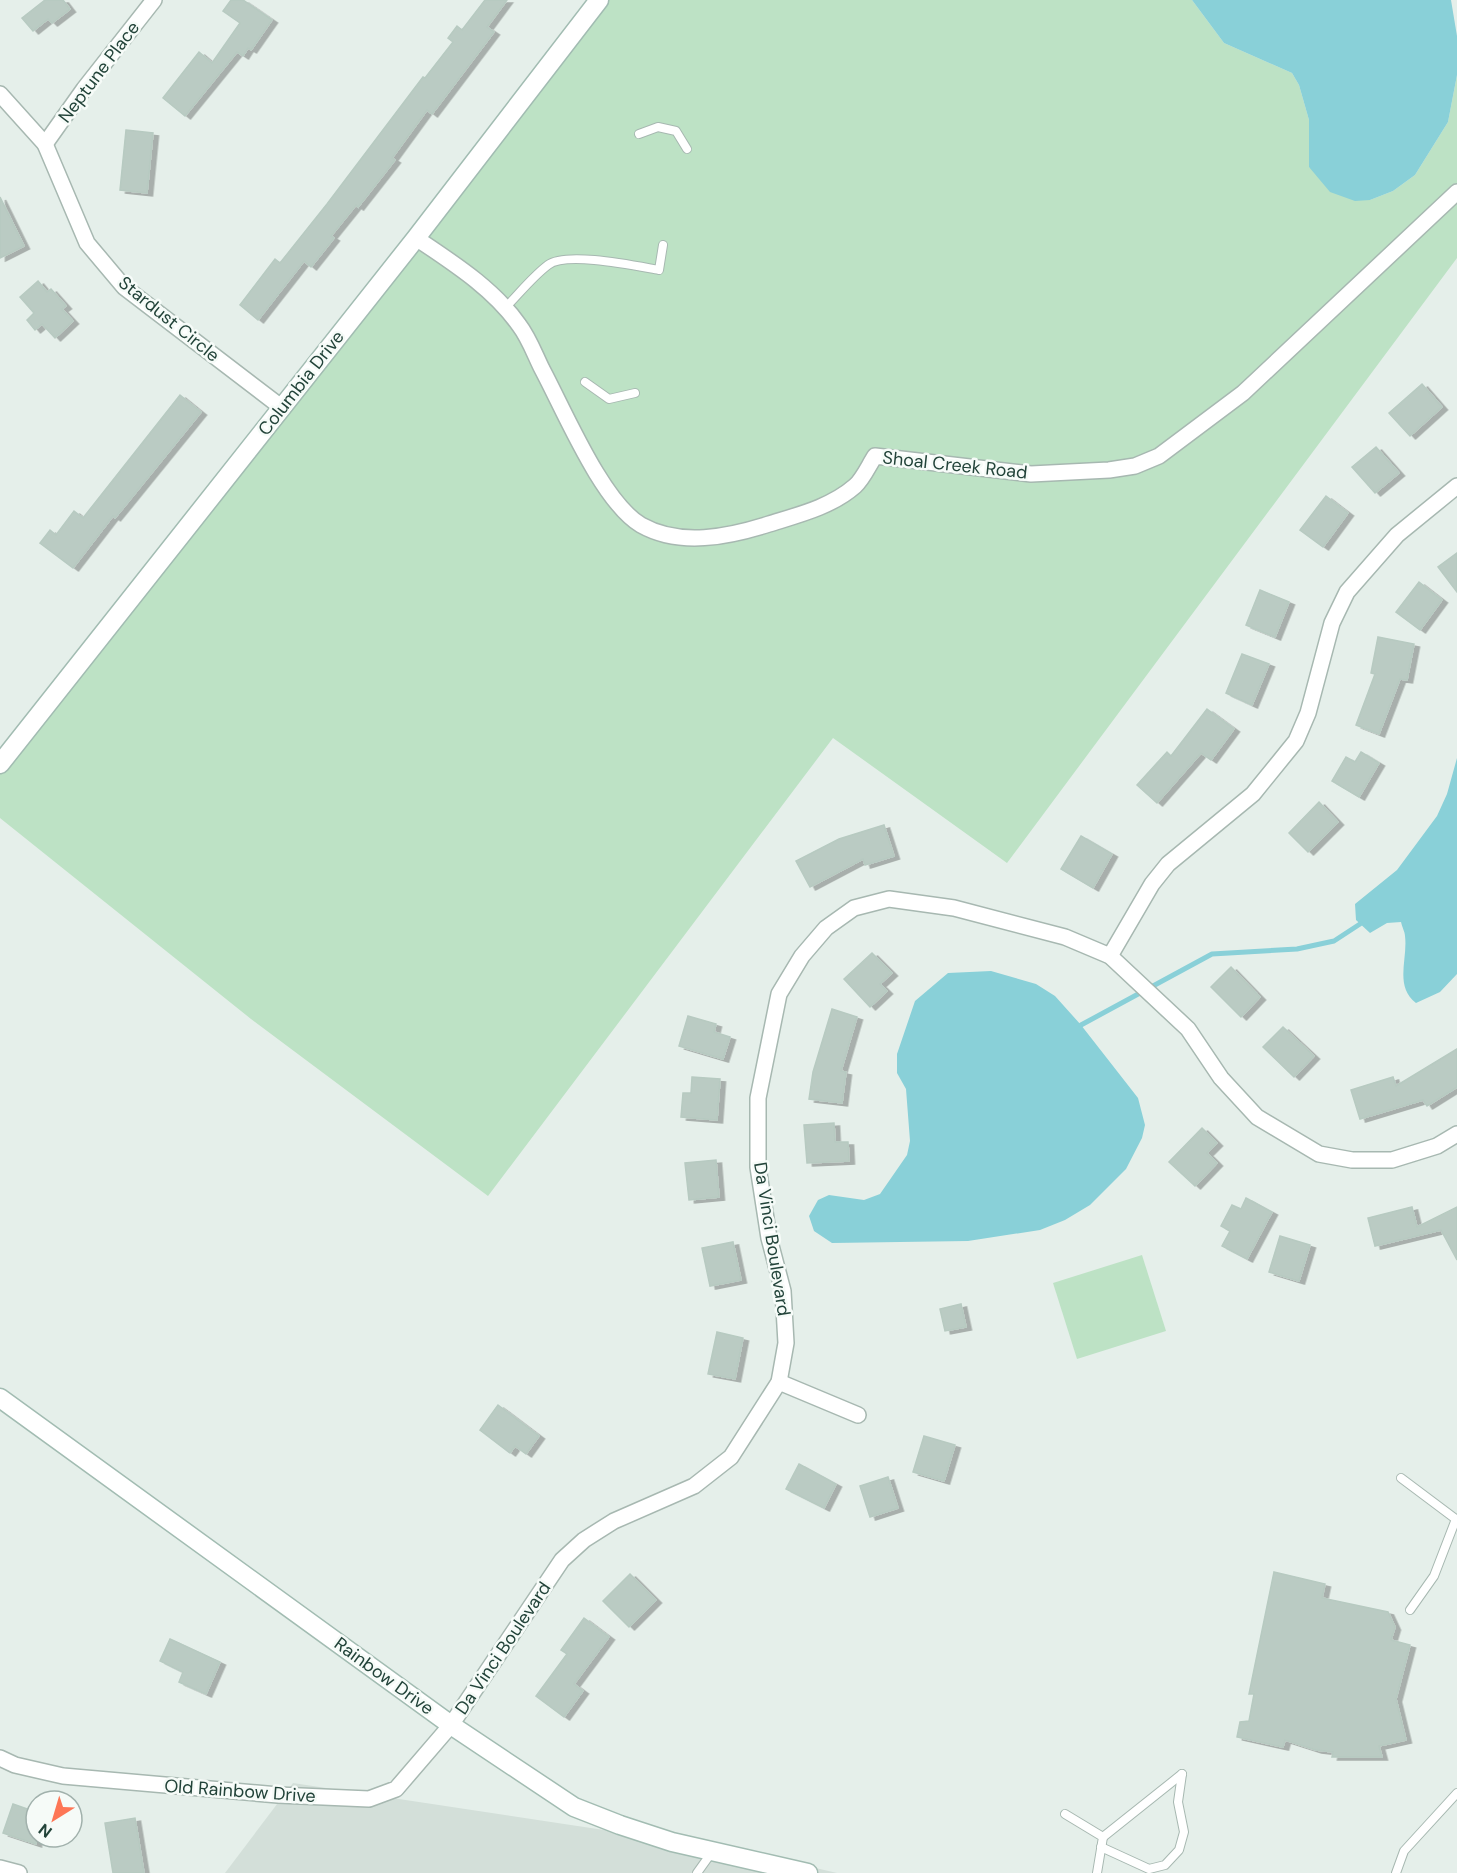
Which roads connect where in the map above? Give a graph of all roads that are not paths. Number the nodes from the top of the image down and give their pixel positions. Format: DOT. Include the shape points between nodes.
graph roads {
  1 [pos="154,0"];
  2 [pos="599,0"];
  3 [pos="0,94"];
  4 [pos="639,134"];
  5 [pos="45,144"];
  6 [pos="687,149"];
  7 [pos="1457,192"];
  8 [pos="416,238"];
  9 [pos="663,245"];
  10 [pos="505,308"];
  11 [pos="585,382"];
  12 [pos="635,393"];
  13 [pos="281,407"];
  14 [pos="1457,486"];
  15 [pos="0,764"];
  16 [pos="1110,956"];
  17 [pos="1457,1134"];
  18 [pos="779,1382"];
  19 [pos="0,1398"];
  20 [pos="858,1414"];
  21 [pos="1401,1478"];
  22 [pos="1456,1520"];
  23 [pos="1410,1610"];
  24 [pos="451,1725"];
  25 [pos="0,1758"];
  26 [pos="1457,1793"];
  27 [pos="1065,1814"];
  28 [pos="1102,1837"];
  29 [pos="1101,1846"];
  30 [pos="713,1851"];
  31 [pos="0,1868"];
  32 [pos="19,1873"];
  33 [pos="697,1873"];
  34 [pos="808,1873"];
  35 [pos="1097,1873"];
  36 [pos="1396,1873"];
  1 -- 5 [label="street, Neptune Place"];
  2 -- 8 [label="main road, Columbia Drive"];
  3 -- 5 [label="street, Stardust Circle"];
  4 -- 6 [label="lane" via="658,127 676,131"];
  5 -- 13 [label="street, Stardust Circle" via="87,243 124,286"];
  7 -- 10 [label="street, Shoal Creek Road" via="1243,393 1159,456 1135,466 1109,470 1031,474 876,450 856,485 822,507 744,532 705,538 683,538 655,531 639,524 621,506 599,478 520,326"];
  8 -- 10 [label="street, Shoal Creek Road" via="467,273"];
  8 -- 13 [label="main road, Columbia Drive"];
  9 -- 10 [label="lane" via="659,270 569,259 549,263"];
  11 -- 12 [label="lane" via="609,399"];
  13 -- 15 [label="main road, Columbia Drive"];
  14 -- 16 [label="street" via="1397,535 1347,592 1332,623 1308,713 1296,741 1253,794 1167,864"];
  16 -- 17 [label="street, Da Vinci Boulevard" via="1188,1029 1221,1078 1257,1117 1319,1154 1352,1160 1392,1160 1437,1146"];
  16 -- 18 [label="street, Da Vinci Boulevard" via="1021,924 954,908 889,899 854,908 826,928 802,956 778,994 758,1098 758,1167 769,1238 783,1291 786,1343"];
  18 -- 20 [label="street"];
  18 -- 24 [label="street, Da Vinci Boulevard" via="731,1457 694,1486 614,1521 562,1560"];
  19 -- 24 [label="main road, Rainbow Drive"];
  21 -- 22 [label="lane"];
  22 -- 23 [label="lane" via="1434,1576"];
  24 -- 25 [label="street, Old Rainbow Drive" via="396,1789 369,1799 63,1776"];
  24 -- 30 [label="main road, Rainbow Drive" via="574,1807"];
  26 -- 36 [label="lane" via="1404,1851"];
  27 -- 28 [label="lane"];
  28 -- 29 [label="lane"];
  28 -- 29 [label="lane" via="1182,1774 1178,1802 1184,1832 1179,1850 1166,1864 1149,1869"];
  29 -- 35 [label="lane"];
  30 -- 33 [label="lane"];
  30 -- 34 [label="main road, Rainbow Drive"];
  31 -- 32 [label="street"];
}
